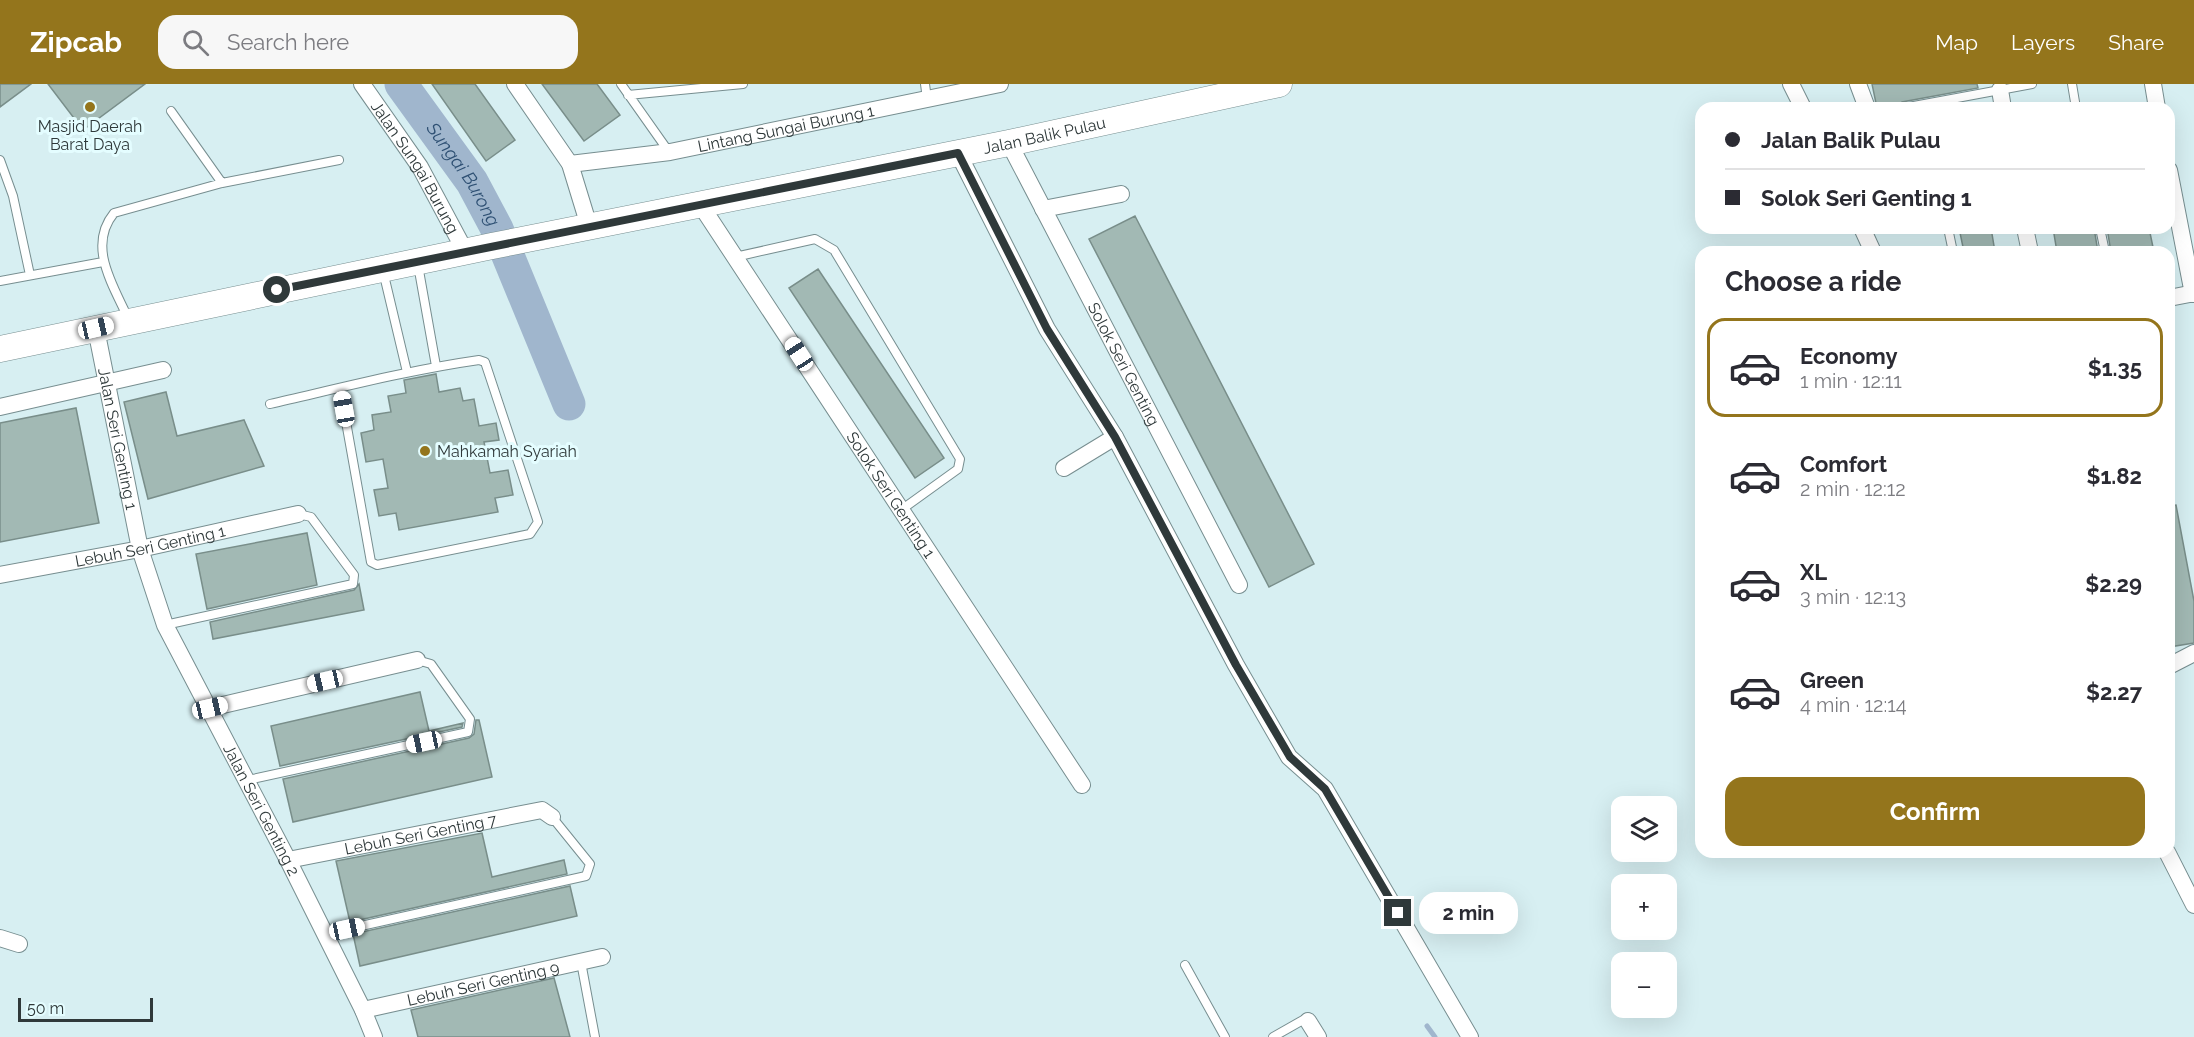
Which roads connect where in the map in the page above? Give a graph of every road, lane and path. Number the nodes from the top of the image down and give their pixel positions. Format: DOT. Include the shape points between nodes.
graph roads {
  1 [pos="362,84"];
  2 [pos="515,84"];
  3 [pos="621,84"];
  4 [pos="742,84"];
  5 [pos="1000,84"];
  6 [pos="1279,84"];
  7 [pos="1791,84"];
  8 [pos="1858,84"];
  9 [pos="2032,84"];
  10 [pos="2072,84"];
  11 [pos="2152,84"];
  12 [pos="2000,90"];
  13 [pos="926,92"];
  14 [pos="628,95"];
  15 [pos="1800,102"];
  16 [pos="1865,102"];
  17 [pos="1943,102"];
  18 [pos="2002,102"];
  19 [pos="2075,102"];
  20 [pos="2156,102"];
  21 [pos="171,111"];
  22 [pos="1009,143"];
  23 [pos="670,152"];
  24 [pos="958,153"];
  25 [pos="0,160"];
  26 [pos="339,160"];
  27 [pos="570,164"];
  28 [pos="222,183"];
  29 [pos="1121,194"];
  30 [pos="2175,201"];
  31 [pos="700,204"];
  32 [pos="1044,209"];
  33 [pos="589,226"];
  34 [pos="465,251"];
  35 [pos="735,257"];
  36 [pos="103,261"];
  37 [pos="417,261"];
  38 [pos="382,268"];
  39 [pos="30,275"];
  40 [pos="0,281"];
  41 [pos="2193,293"];
  42 [pos="2175,297"];
  43 [pos="130,321"];
  44 [pos="96,328"];
  45 [pos="0,349"];
  46 [pos="436,366"];
  47 [pos="163,370"];
  48 [pos="407,372"];
  49 [pos="107,384"];
  50 [pos="340,388"];
  51 [pos="270,404"];
  52 [pos="0,407"];
  53 [pos="1115,437"];
  54 [pos="1064,468"];
  55 [pos="901,510"];
  56 [pos="298,513"];
  57 [pos="140,549"];
  58 [pos="0,575"];
  59 [pos="1239,585"];
  60 [pos="165,625"];
  61 [pos="2194,653"];
  62 [pos="417,660"];
  63 [pos="2175,664"];
  64 [pos="210,708"];
  65 [pos="248,780"];
  66 [pos="1082,785"];
  67 [pos="552,817"];
  68 [pos="2170,858"];
  69 [pos="288,860"];
  70 [pos="2194,906"];
  71 [pos="325,934"];
  72 [pos="0,938"];
  73 [pos="19,944"];
  74 [pos="602,957"];
  75 [pos="581,962"];
  76 [pos="1185,965"];
  77 [pos="363,1010"];
  78 [pos="1308,1021"];
  79 [pos="374,1037"];
  80 [pos="595,1037"];
  81 [pos="1225,1037"];
  82 [pos="1274,1037"];
  83 [pos="1318,1037"];
  84 [pos="1470,1037"];
  1 -- 34 [label="street, Jalan Sungai Burung" via="420,166"];
  2 -- 27 [label="street"];
  3 -- 14 [label="lane"];
  4 -- 14 [label="lane"];
  5 -- 13 [label="street, Lintang Sungai Burung 1"];
  6 -- 22 [label="main road, Jalan Balik Pulau"];
  7 -- 15 [label="street"];
  8 -- 16 [label="street"];
  9 -- 12 [label="lane"];
  10 -- 19 [label="lane"];
  11 -- 20 [label="street"];
  12 -- 17 [label="lane"];
  12 -- 18 [label="street"];
  13 -- 23 [label="street, Lintang Sungai Burung 1"];
  14 -- 23 [label="lane"];
  21 -- 28 [label="lane"];
  22 -- 24 [label="main road, Jalan Balik Pulau"];
  22 -- 32 [label="street, Solok Seri Genting"];
  23 -- 27 [label="street, Lintang Sungai Burung 1"];
  24 -- 31 [label="main road, Jalan Balik Pulau"];
  24 -- 53 [label="street" via="1047,329"];
  25 -- 39 [label="lane" via="13,196"];
  26 -- 28 [label="lane"];
  27 -- 33 [label="street"];
  28 -- 36 [label="lane" via="114,213 102,231"];
  29 -- 32 [label="street"];
  30 -- 41 [label="street"];
  31 -- 33 [label="main road, Jalan Balik Pulau"];
  31 -- 35 [label="street, Solok Seri Genting 1"];
  32 -- 59 [label="street, Solok Seri Genting"];
  33 -- 34 [label="main road, Jalan Balik Pulau"];
  34 -- 37 [label="main road, Jalan Balik Pulau"];
  35 -- 55 [label="street, Solok Seri Genting 1"];
  35 -- 55 [label="lane" via="815,239 834,250 960,459 958,469"];
  36 -- 39 [label="lane"];
  36 -- 43 [label="lane"];
  37 -- 38 [label="main road, Jalan Balik Pulau"];
  37 -- 46 [label="lane"];
  38 -- 43 [label="main road, Jalan Balik Pulau"];
  38 -- 48 [label="lane"];
  39 -- 40 [label="lane"];
  41 -- 42 [label="street"];
  43 -- 44 [label="main road, Jalan Balik Pulau"];
  44 -- 45 [label="main road, Jalan Balik Pulau"];
  44 -- 49 [label="street, Jalan Seri Genting 1"];
  46 -- 48 [label="lane"];
  46 -- 50 [label="lane" via="479,360 487,364 538,522 530,534 377,566 371,562"];
  47 -- 49 [label="street"];
  48 -- 50 [label="lane"];
  49 -- 52 [label="street"];
  49 -- 57 [label="street, Jalan Seri Genting 1"];
  50 -- 51 [label="lane"];
  53 -- 54 [label="street"];
  53 -- 84 [label="street" via="1236,665 1290,757 1325,789"];
  55 -- 66 [label="street, Solok Seri Genting 1"];
  56 -- 57 [label="street, Lebuh Seri Genting 1"];
  56 -- 60 [label="lane" via="311,517 354,575 353,584"];
  57 -- 58 [label="street, Lebuh Seri Genting 1"];
  57 -- 60 [label="street, Jalan Seri Genting 2"];
  60 -- 64 [label="street, Jalan Seri Genting 2"];
  61 -- 63 [label="street"];
  62 -- 64 [label="street"];
  62 -- 65 [label="lane" via="431,664 470,718 468,732"];
  64 -- 65 [label="street, Jalan Seri Genting 2"];
  65 -- 69 [label="street, Jalan Seri Genting 2"];
  67 -- 69 [label="street, Lebuh Seri Genting 7" via="542,810"];
  67 -- 71 [label="lane" via="590,864 586,876"];
  68 -- 70 [label="street"];
  69 -- 71 [label="street, Jalan Seri Genting 2"];
  71 -- 77 [label="street, Jalan Seri Genting 2"];
  72 -- 73 [label="street"];
  74 -- 75 [label="street, Lebuh Seri Genting 9"];
  75 -- 77 [label="street, Lebuh Seri Genting 9"];
  75 -- 80 [label="lane"];
  76 -- 81 [label="lane"];
  77 -- 79 [label="street, Jalan Seri Genting 2"];
  78 -- 82 [label="lane" via="1303,1020"];
  78 -- 83 [label="street"];
}
